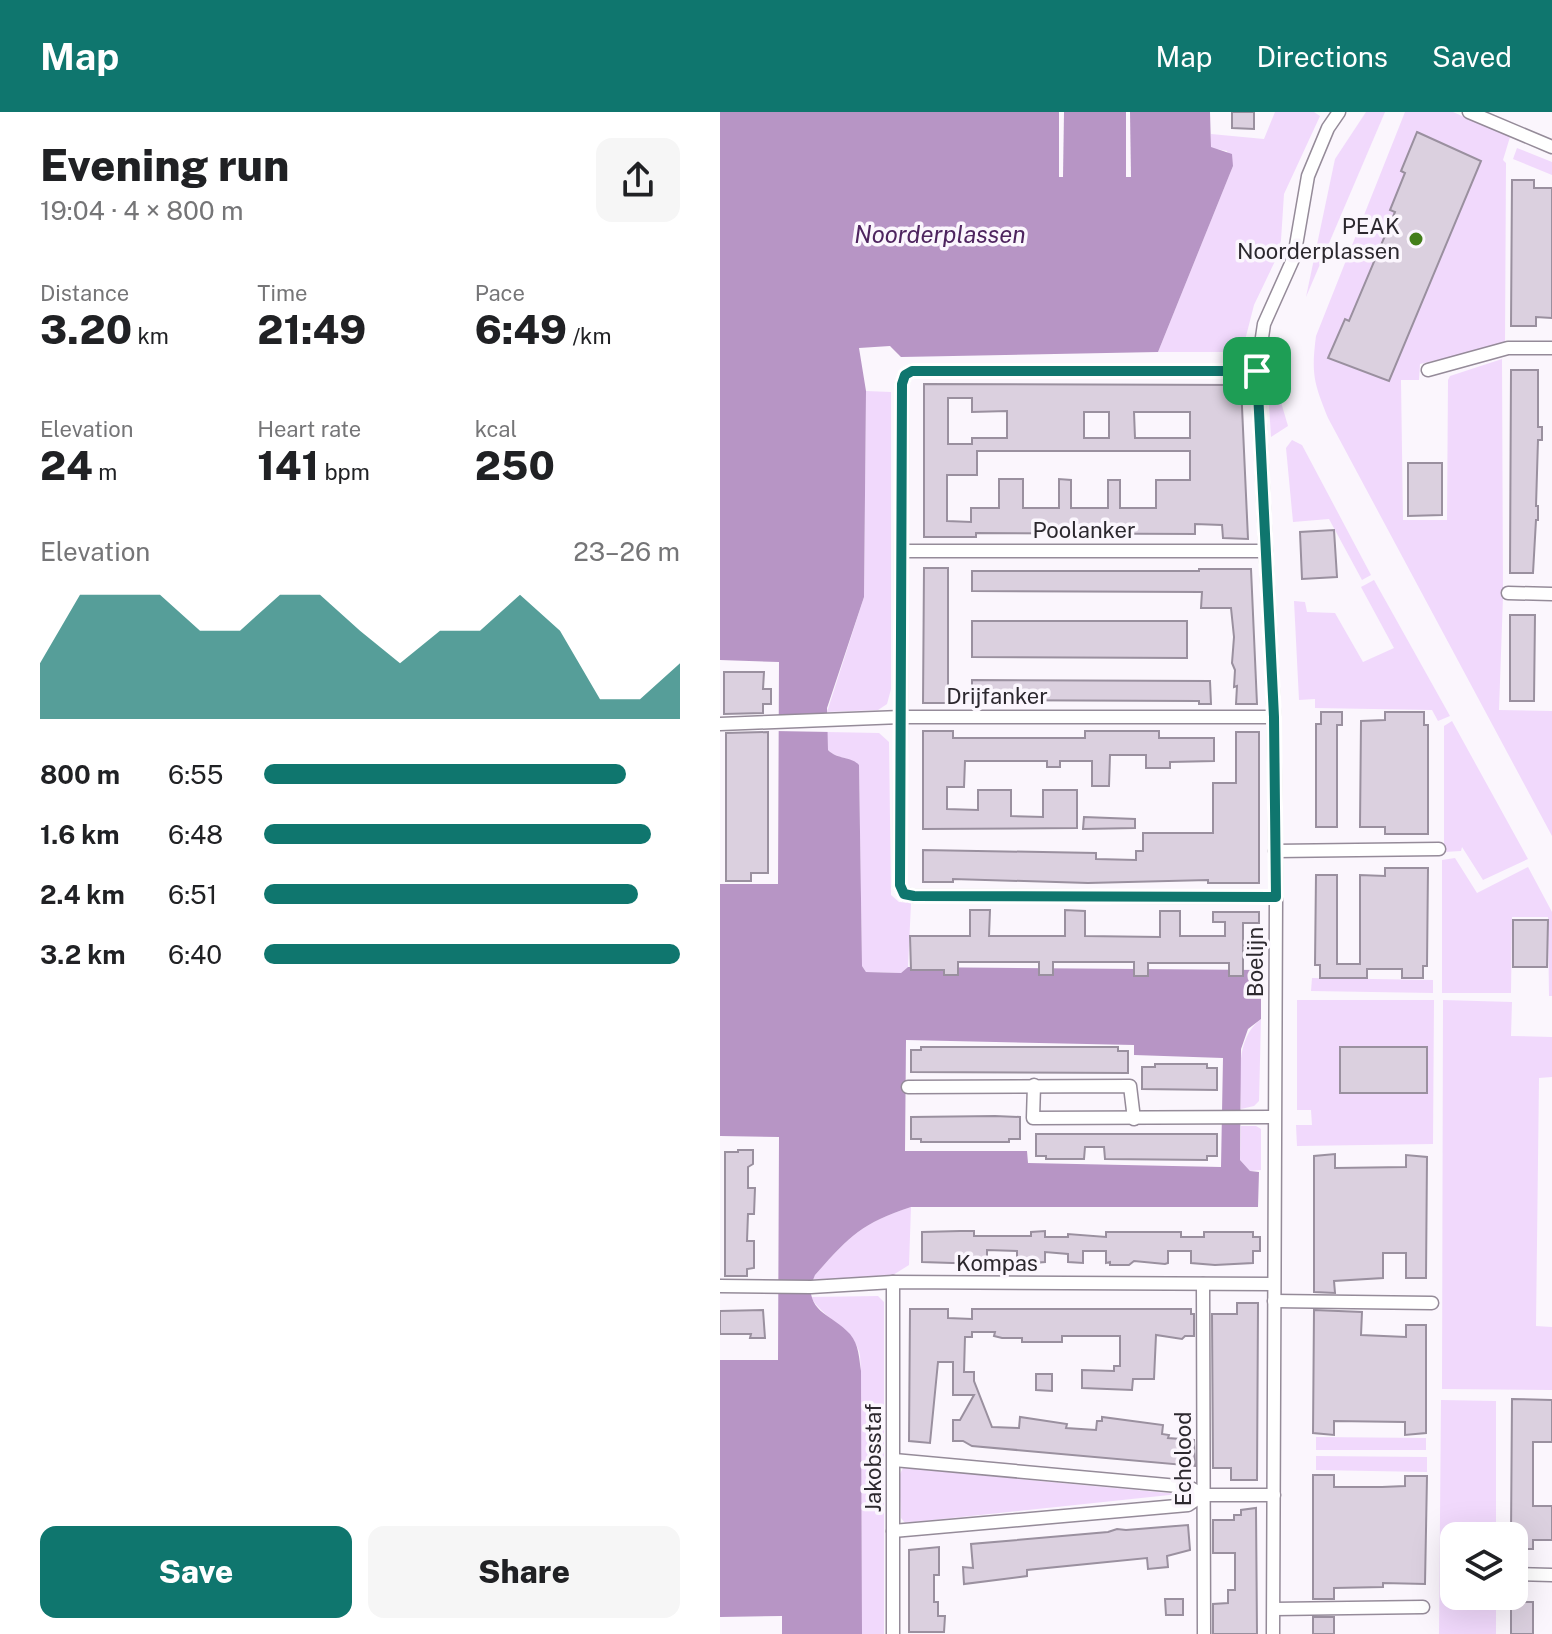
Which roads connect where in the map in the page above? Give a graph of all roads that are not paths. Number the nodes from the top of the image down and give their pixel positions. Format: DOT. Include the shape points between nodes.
graph roads {
  1 [pos="1339,112"];
  2 [pos="1469,112"];
  3 [pos="1552,147"];
  4 [pos="1552,348"];
  5 [pos="1428,370"];
  6 [pos="1257,371"];
  7 [pos="902,551"];
  8 [pos="1266,551"];
  9 [pos="1508,593"];
  10 [pos="1552,594"];
  11 [pos="901,717"];
  12 [pos="1274,717"];
  13 [pos="720,724"];
  14 [pos="1439,849"];
  15 [pos="1275,851"];
  16 [pos="1276,897"];
  17 [pos="1034,1085"];
  18 [pos="908,1087"];
  19 [pos="1274,1117"];
  20 [pos="1134,1119"];
  21 [pos="893,1282"];
  22 [pos="1203,1284"];
  23 [pos="1273,1284"];
  24 [pos="720,1286"];
  25 [pos="1274,1301"];
  26 [pos="1432,1303"];
  27 [pos="894,1460"];
  28 [pos="1203,1495"];
  29 [pos="1274,1495"];
  30 [pos="893,1531"];
  31 [pos="1528,1574"];
  32 [pos="1552,1575"];
  33 [pos="1423,1607"];
  34 [pos="1274,1609"];
  35 [pos="893,1634"];
  36 [pos="1204,1634"];
  37 [pos="1273,1634"];
  1 -- 6 [label="street, Boelijn" via="1308,176 1294,257 1264,324"];
  2 -- 3 [label="street"];
  4 -- 5 [label="street" via="1508,348"];
  6 -- 7 [label="street" via="912,371 902,384"];
  6 -- 8 [label="street, Boelijn"];
  7 -- 8 [label="street, Poolanker"];
  7 -- 11 [label="street"];
  8 -- 12 [label="street, Boelijn"];
  9 -- 10 [label="street"];
  11 -- 12 [label="street, Drijfanker"];
  11 -- 13 [label="street, Drijfanker"];
  11 -- 16 [label="street" via="904,894"];
  12 -- 15 [label="street, Boelijn"];
  14 -- 15 [label="street"];
  15 -- 16 [label="street, Boelijn"];
  16 -- 19 [label="street, Boelijn"];
  17 -- 18 [label="street"];
  17 -- 20 [label="street" via="1130,1086"];
  17 -- 20 [label="street" via="1033,1118"];
  19 -- 20 [label="street"];
  19 -- 23 [label="street, Boelijn"];
  21 -- 22 [label="street, Kompas"];
  21 -- 24 [label="street, Kompas"];
  21 -- 27 [label="street, Jakobsstaf"];
  22 -- 23 [label="street, Kompas"];
  22 -- 28 [label="street, Echolood"];
  23 -- 25 [label="street, Boelijn"];
  25 -- 26 [label="street"];
  25 -- 29 [label="street, Boelijn"];
  27 -- 28 [label="street" via="1189,1487"];
  27 -- 30 [label="street, Jakobsstaf"];
  28 -- 29 [label="street"];
  28 -- 30 [label="street" via="1188,1505"];
  28 -- 36 [label="street, Echolood"];
  29 -- 34 [label="street, Boelijn"];
  30 -- 35 [label="street, Jakobsstaf"];
  31 -- 32 [label="street"];
  33 -- 34 [label="street"];
  34 -- 37 [label="street, Boelijn"];
}
